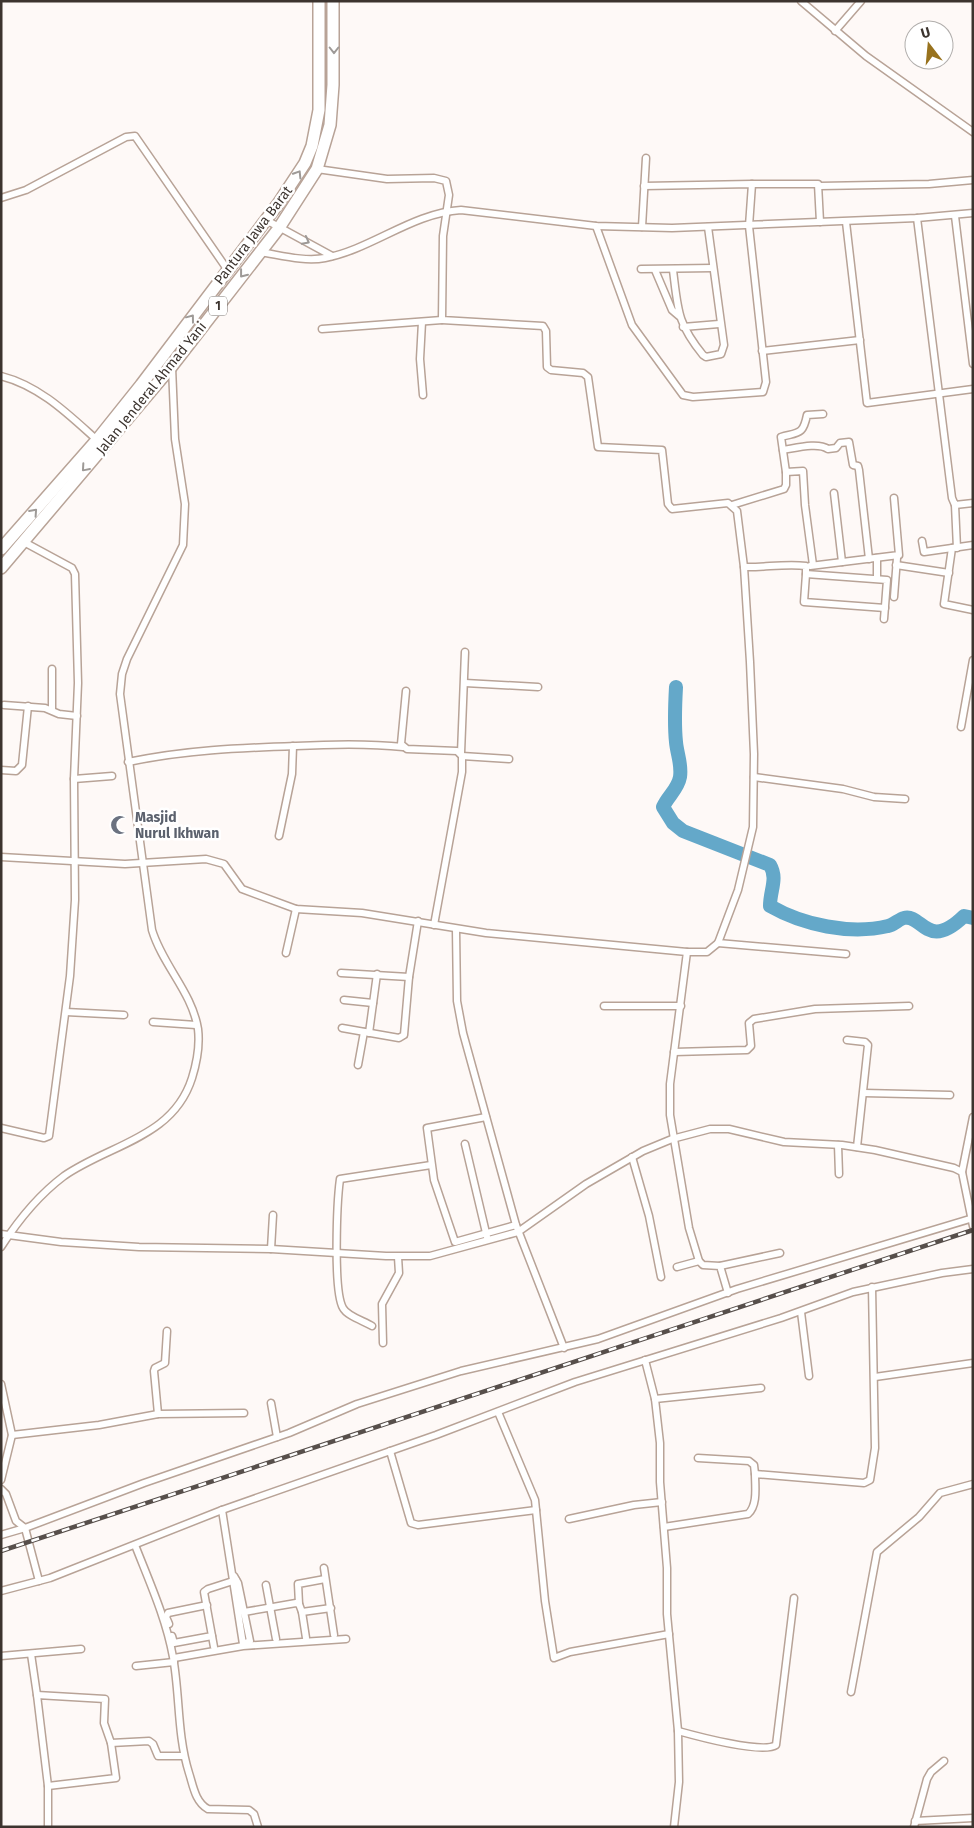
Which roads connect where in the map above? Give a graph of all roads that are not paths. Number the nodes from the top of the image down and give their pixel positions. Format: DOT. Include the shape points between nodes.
graph roads {
  1 [pos="319,1"];
  2 [pos="334,1"];
  3 [pos="801,1"];
  4 [pos="860,1"];
  5 [pos="835,30"];
  6 [pos="973,132"];
  7 [pos="646,158"];
  8 [pos="317,169"];
  9 [pos="973,180"];
  10 [pos="752,184"];
  11 [pos="644,186"];
  12 [pos="820,186"];
  13 [pos="1,198"];
  14 [pos="447,211"];
  15 [pos="973,214"];
  16 [pos="955,216"];
  17 [pos="918,218"];
  18 [pos="266,220"];
  19 [pos="820,222"];
  20 [pos="846,222"];
  21 [pos="596,226"];
  22 [pos="749,226"];
  23 [pos="642,227"];
  24 [pos="708,227"];
  25 [pos="279,228"];
  26 [pos="260,252"];
  27 [pos="332,256"];
  28 [pos="227,268"];
  29 [pos="713,268"];
  30 [pos="640,270"];
  31 [pos="655,270"];
  32 [pos="673,270"];
  33 [pos="679,316"];
  34 [pos="442,320"];
  35 [pos="422,322"];
  36 [pos="719,324"];
  37 [pos="683,327"];
  38 [pos="322,329"];
  39 [pos="860,340"];
  40 [pos="762,351"];
  41 [pos="973,364"];
  42 [pos="172,366"];
  43 [pos="1,376"];
  44 [pos="973,389"];
  45 [pos="939,394"];
  46 [pos="423,395"];
  47 [pos="824,414"];
  48 [pos="97,440"];
  49 [pos="783,450"];
  50 [pos="786,472"];
  51 [pos="834,493"];
  52 [pos="894,498"];
  53 [pos="973,503"];
  54 [pos="732,505"];
  55 [pos="955,505"];
  56 [pos="22,541"];
  57 [pos="922,541"];
  58 [pos="973,545"];
  59 [pos="1,548"];
  60 [pos="955,548"];
  61 [pos="877,558"];
  62 [pos="869,559"];
  63 [pos="842,562"];
  64 [pos="813,565"];
  65 [pos="806,566"];
  66 [pos="744,567"];
  67 [pos="1,568"];
  68 [pos="949,573"];
  69 [pos="806,574"];
  70 [pos="877,578"];
  71 [pos="894,598"];
  72 [pos="885,608"];
  73 [pos="973,610"];
  74 [pos="884,619"];
  75 [pos="465,652"];
  76 [pos="973,660"];
  77 [pos="52,669"];
  78 [pos="465,683"];
  79 [pos="538,687"];
  80 [pos="406,690"];
  81 [pos="4,705"];
  82 [pos="28,706"];
  83 [pos="52,710"];
  84 [pos="77,716"];
  85 [pos="961,727"];
  86 [pos="293,746"];
  87 [pos="403,747"];
  88 [pos="461,755"];
  89 [pos="509,759"];
  90 [pos="128,762"];
  91 [pos="1,770"];
  92 [pos="112,776"];
  93 [pos="754,777"];
  94 [pos="74,779"];
  95 [pos="905,799"];
  96 [pos="279,836"];
  97 [pos="1,857"];
  98 [pos="74,861"];
  99 [pos="143,863"];
  100 [pos="296,909"];
  101 [pos="418,921"];
  102 [pos="434,925"];
  103 [pos="456,929"];
  104 [pos="718,943"];
  105 [pos="687,952"];
  106 [pos="286,953"];
  107 [pos="846,954"];
  108 [pos="341,973"];
  109 [pos="377,974"];
  110 [pos="410,978"];
  111 [pos="344,1000"];
  112 [pos="373,1003"];
  113 [pos="604,1006"];
  114 [pos="681,1006"];
  115 [pos="909,1006"];
  116 [pos="66,1012"];
  117 [pos="124,1015"];
  118 [pos="153,1022"];
  119 [pos="196,1025"];
  120 [pos="342,1028"];
  121 [pos="366,1032"];
  122 [pos="847,1040"];
  123 [pos="674,1052"];
  124 [pos="358,1064"];
  125 [pos="864,1094"];
  126 [pos="950,1095"];
  127 [pos="486,1117"];
  128 [pos="973,1117"];
  129 [pos="1,1128"];
  130 [pos="672,1139"];
  131 [pos="465,1144"];
  132 [pos="838,1145"];
  133 [pos="857,1148"];
  134 [pos="632,1157"];
  135 [pos="431,1165"];
  136 [pos="962,1172"];
  137 [pos="839,1174"];
  138 [pos="273,1215"];
  139 [pos="972,1218"];
  140 [pos="973,1226"];
  141 [pos="517,1228"];
  142 [pos="5,1235"];
  143 [pos="487,1237"];
  144 [pos="456,1246"];
  145 [pos="1,1247"];
  146 [pos="271,1249"];
  147 [pos="337,1252"];
  148 [pos="780,1253"];
  149 [pos="398,1257"];
  150 [pos="698,1261"];
  151 [pos="720,1266"];
  152 [pos="677,1267"];
  153 [pos="973,1269"];
  154 [pos="661,1277"];
  155 [pos="872,1287"];
  156 [pos="728,1292"];
  157 [pos="801,1312"];
  158 [pos="372,1326"];
  159 [pos="167,1331"];
  160 [pos="383,1344"];
  161 [pos="564,1348"];
  162 [pos="645,1360"];
  163 [pos="973,1363"];
  164 [pos="809,1376"];
  165 [pos="875,1377"];
  166 [pos="1,1384"];
  167 [pos="761,1388"];
  168 [pos="656,1399"];
  169 [pos="271,1403"];
  170 [pos="498,1412"];
  171 [pos="244,1413"];
  172 [pos="158,1414"];
  173 [pos="12,1435"];
  174 [pos="277,1437"];
  175 [pos="390,1450"];
  176 [pos="698,1458"];
  177 [pos="755,1474"];
  178 [pos="1,1480"];
  179 [pos="973,1484"];
  180 [pos="1,1489"];
  181 [pos="662,1502"];
  182 [pos="222,1510"];
  183 [pos="536,1510"];
  184 [pos="569,1519"];
  185 [pos="664,1527"];
  186 [pos="25,1528"];
  187 [pos="1,1535"];
  188 [pos="135,1545"];
  189 [pos="324,1568"];
  190 [pos="234,1579"];
  191 [pos="325,1579"];
  192 [pos="39,1581"];
  193 [pos="266,1585"];
  194 [pos="1,1591"];
  195 [pos="794,1598"];
  196 [pos="299,1604"];
  197 [pos="207,1605"];
  198 [pos="270,1608"];
  199 [pos="330,1608"];
  200 [pos="302,1612"];
  201 [pos="669,1634"];
  202 [pos="334,1635"];
  203 [pos="212,1636"];
  204 [pos="306,1638"];
  205 [pos="276,1639"];
  206 [pos="346,1640"];
  207 [pos="214,1647"];
  208 [pos="81,1649"];
  209 [pos="31,1654"];
  210 [pos="1,1656"];
  211 [pos="174,1660"];
  212 [pos="136,1666"];
  213 [pos="851,1692"];
  214 [pos="37,1696"];
  215 [pos="678,1731"];
  216 [pos="111,1743"];
  217 [pos="183,1756"];
  218 [pos="944,1761"];
  219 [pos="48,1786"];
  220 [pos="973,1818"];
  221 [pos="915,1824"];
  222 [pos="48,1827"];
  223 [pos="258,1827"];
  224 [pos="674,1827"];
  18 -- 1 [label="highway, Pantura Jawa Barat / 1, one-way" via="312,146 318,110"];
  2 -- 8 [label="highway, Jalan Jenderal Ahmad Yani / 1, one-way" via="330,125"];
  3 -- 5 [label="street"];
  4 -- 5 [label="street"];
  5 -- 6 [label="street" via="900,82"];
  7 -- 11 [label="street"];
  8 -- 14 [label="street" via="387,179 442,178 449,188"];
  8 -- 25 [label="highway, Jalan Jenderal Ahmad Yani / 1"];
  9 -- 12 [label="street"];
  10 -- 11 [label="street"];
  10 -- 12 [label="street" via="815,182"];
  10 -- 22 [label="street"];
  11 -- 23 [label="street"];
  12 -- 19 [label="street"];
  13 -- 28 [label="street" via="21,192 126,137 135,136"];
  14 -- 21 [label="street"];
  14 -- 27 [label="street"];
  14 -- 34 [label="street" via="443,236"];
  15 -- 16 [label="street"];
  16 -- 17 [label="street"];
  16 -- 41 [label="street"];
  17 -- 20 [label="street"];
  17 -- 45 [label="street"];
  18 -- 25 [label="street"];
  18 -- 28 [label="highway, Pantura Jawa Barat / 1"];
  19 -- 20 [label="street"];
  19 -- 22 [label="street"];
  20 -- 39 [label="street"];
  21 -- 23 [label="street"];
  21 -- 40 [label="street" via="632,325 683,395 763,392 766,388"];
  22 -- 24 [label="street"];
  22 -- 40 [label="street"];
  23 -- 24 [label="street"];
  24 -- 29 [label="street"];
  25 -- 26 [label="highway, Jalan Jenderal Ahmad Yani / 1"];
  25 -- 27 [label="street, one-way"];
  26 -- 27 [label="street" via="307,259"];
  26 -- 42 [label="highway, Jalan Jenderal Ahmad Yani / 1, one-way"];
  48 -- 28 [label="highway, Pantura Jawa Barat / 1, one-way"];
  29 -- 32 [label="street"];
  29 -- 36 [label="street"];
  30 -- 31 [label="street"];
  31 -- 32 [label="street"];
  31 -- 33 [label="street" via="672,310"];
  32 -- 33 [label="street"];
  33 -- 37 [label="street"];
  34 -- 35 [label="street"];
  34 -- 54 [label="street" via="543,326 546,331 547,367 583,372 588,377 598,447 662,450 668,504 672,509"];
  35 -- 38 [label="street"];
  35 -- 46 [label="street" via="420,359"];
  36 -- 37 [label="street"];
  36 -- 37 [label="street" via="724,349 721,354 712,356 703,355"];
  39 -- 40 [label="street"];
  39 -- 45 [label="street" via="867,402"];
  42 -- 56 [label="highway, Jalan Jenderal Ahmad Yani / 1, one-way"];
  42 -- 90 [label="street" via="175,439 185,504 185,528 179,558 122,674 120,694"];
  43 -- 48 [label="street" via="18,380 48,397"];
  44 -- 45 [label="street"];
  45 -- 55 [label="street"];
  47 -- 49 [label="street" via="807,415 803,430 781,437"];
  59 -- 48 [label="highway, Pantura Jawa Barat / 1, one-way"];
  49 -- 50 [label="street"];
  49 -- 62 [label="street" via="805,447 828,449 849,442 854,465 859,470"];
  50 -- 54 [label="street" via="784,489"];
  50 -- 64 [label="street" via="803,471"];
  51 -- 63 [label="street"];
  52 -- 61 [label="street" via="898,554"];
  53 -- 55 [label="street"];
  54 -- 66 [label="street" via="737,511"];
  55 -- 60 [label="street"];
  56 -- 67 [label="highway, Jalan Jenderal Ahmad Yani / 1"];
  56 -- 84 [label="street" via="74,570"];
  57 -- 60 [label="street" via="924,552"];
  58 -- 60 [label="street"];
  60 -- 68 [label="street"];
  61 -- 62 [label="street"];
  61 -- 70 [label="street"];
  62 -- 63 [label="street"];
  63 -- 64 [label="street"];
  64 -- 65 [label="street"];
  65 -- 66 [label="street"];
  65 -- 69 [label="street"];
  66 -- 93 [label="street"];
  68 -- 71 [label="street" via="897,562"];
  68 -- 73 [label="street" via="944,604"];
  69 -- 70 [label="street"];
  69 -- 72 [label="street" via="804,602"];
  70 -- 72 [label="street" via="888,580"];
  72 -- 74 [label="street"];
  75 -- 78 [label="street"];
  76 -- 85 [label="street"];
  77 -- 83 [label="street"];
  78 -- 79 [label="street"];
  78 -- 88 [label="street"];
  80 -- 87 [label="street"];
  81 -- 82 [label="street"];
  82 -- 83 [label="street"];
  82 -- 91 [label="street" via="22,765 16,770"];
  83 -- 84 [label="street"];
  84 -- 94 [label="street"];
  86 -- 87 [label="street" via="369,743"];
  86 -- 90 [label="street" via="194,750"];
  86 -- 96 [label="street" via="292,774"];
  87 -- 88 [label="street"];
  88 -- 89 [label="street"];
  88 -- 102 [label="street" via="462,772"];
  90 -- 99 [label="street"];
  92 -- 94 [label="street"];
  93 -- 95 [label="street"];
  93 -- 104 [label="street" via="753,827 748,855"];
  94 -- 98 [label="street"];
  97 -- 98 [label="street"];
  98 -- 99 [label="street"];
  98 -- 116 [label="street" via="75,900"];
  99 -- 100 [label="street" via="218,861 227,867 242,889"];
  99 -- 119 [label="street" via="156,945 185,993"];
  100 -- 101 [label="street"];
  100 -- 106 [label="street"];
  101 -- 102 [label="street"];
  101 -- 110 [label="street"];
  102 -- 103 [label="street"];
  103 -- 105 [label="street"];
  103 -- 127 [label="street" via="459,1018"];
  104 -- 105 [label="street" via="707,952"];
  104 -- 107 [label="street"];
  105 -- 114 [label="street"];
  108 -- 109 [label="street"];
  109 -- 110 [label="street"];
  109 -- 112 [label="street"];
  110 -- 121 [label="street" via="404,1035 399,1038"];
  111 -- 112 [label="street"];
  112 -- 121 [label="street"];
  113 -- 114 [label="street"];
  114 -- 123 [label="street"];
  115 -- 123 [label="street" via="815,1009 754,1019 749,1023 751,1046 747,1050"];
  116 -- 117 [label="street"];
  116 -- 129 [label="street" via="49,1137"];
  118 -- 119 [label="street"];
  119 -- 142 [label="street" via="199,1045 196,1066 177,1108 141,1138 64,1176"];
  120 -- 121 [label="street"];
  121 -- 124 [label="street"];
  122 -- 125 [label="street" via="868,1044"];
  123 -- 130 [label="street" via="669,1097"];
  125 -- 126 [label="street"];
  125 -- 133 [label="street"];
  127 -- 135 [label="street" via="427,1128"];
  127 -- 141 [label="street"];
  128 -- 136 [label="street"];
  130 -- 132 [label="street" via="700,1131 729,1129 784,1142"];
  130 -- 134 [label="street"];
  130 -- 150 [label="street"];
  131 -- 143 [label="street"];
  132 -- 133 [label="street"];
  132 -- 137 [label="street"];
  133 -- 136 [label="street" via="926,1161"];
  134 -- 141 [label="street"];
  134 -- 154 [label="street" via="649,1216"];
  135 -- 144 [label="street"];
  135 -- 147 [label="street" via="340,1180"];
  136 -- 139 [label="street"];
  138 -- 146 [label="street"];
  139 -- 140 [label="street"];
  139 -- 156 [label="street"];
  141 -- 143 [label="street"];
  141 -- 161 [label="street"];
  142 -- 145 [label="street"];
  142 -- 146 [label="street" via="139,1247"];
  143 -- 144 [label="street"];
  144 -- 149 [label="street" via="430,1256"];
  146 -- 147 [label="street"];
  147 -- 149 [label="street"];
  147 -- 158 [label="street" via="341,1305 348,1313"];
  148 -- 151 [label="street"];
  149 -- 160 [label="street" via="399,1273 382,1304"];
  150 -- 151 [label="street" via="703,1265"];
  150 -- 152 [label="street"];
  151 -- 156 [label="street"];
  153 -- 155 [label="street"];
  155 -- 157 [label="street"];
  155 -- 165 [label="street"];
  156 -- 161 [label="street"];
  157 -- 162 [label="street"];
  157 -- 164 [label="street"];
  159 -- 172 [label="street" via="165,1363 154,1371"];
  161 -- 174 [label="street" via="461,1371 357,1404"];
  162 -- 168 [label="street"];
  162 -- 170 [label="street" via="575,1382"];
  163 -- 165 [label="street"];
  165 -- 177 [label="street" via="875,1448 872,1475 868,1482"];
  166 -- 173 [label="street"];
  167 -- 168 [label="street"];
  168 -- 181 [label="street"];
  169 -- 174 [label="street"];
  170 -- 175 [label="street"];
  170 -- 183 [label="street" via="532,1489"];
  171 -- 172 [label="street"];
  172 -- 173 [label="street"];
  173 -- 178 [label="street"];
  174 -- 186 [label="street"];
  175 -- 182 [label="street"];
  175 -- 183 [label="street" via="411,1523 418,1525"];
  176 -- 177 [label="street" via="749,1461 754,1465"];
  177 -- 185 [label="street" via="754,1503 748,1514"];
  179 -- 213 [label="street" via="940,1493 877,1552"];
  180 -- 186 [label="street" via="16,1521"];
  181 -- 184 [label="street"];
  181 -- 185 [label="street"];
  182 -- 188 [label="street"];
  182 -- 190 [label="street"];
  183 -- 201 [label="street" via="554,1658 570,1652"];
  185 -- 201 [label="street"];
  186 -- 187 [label="street"];
  186 -- 192 [label="street"];
  188 -- 192 [label="street"];
  188 -- 211 [label="street" via="161,1612"];
  189 -- 191 [label="street"];
  190 -- 197 [label="street" via="205,1591"];
  190 -- 198 [label="street" via="242,1613"];
  191 -- 196 [label="street" via="298,1584"];
  191 -- 199 [label="street"];
  192 -- 194 [label="street"];
  193 -- 198 [label="street"];
  195 -- 215 [label="street" via="776,1745 767,1748 724,1742"];
  196 -- 198 [label="street"];
  196 -- 200 [label="street"];
  197 -- 203 [label="street"];
  197 -- 203 [label="street" via="168,1613 166,1617 174,1643"];
  198 -- 205 [label="street"];
  199 -- 200 [label="street"];
  199 -- 202 [label="street"];
  200 -- 204 [label="street"];
  201 -- 215 [label="street"];
  203 -- 207 [label="street"];
  206 -- 211 [label="street" via="243,1646"];
  208 -- 209 [label="street"];
  209 -- 210 [label="street"];
  209 -- 214 [label="street"];
  211 -- 212 [label="street"];
  211 -- 217 [label="street"];
  214 -- 216 [label="street" via="105,1699 104,1723"];
  214 -- 219 [label="street"];
  215 -- 224 [label="street"];
  216 -- 217 [label="street" via="149,1741 158,1756"];
  216 -- 219 [label="street" via="116,1778"];
  217 -- 223 [label="street" via="196,1796 203,1807 249,1810 254,1814"];
  218 -- 221 [label="street" via="927,1779"];
  219 -- 222 [label="street"];
  220 -- 221 [label="street"];
}
